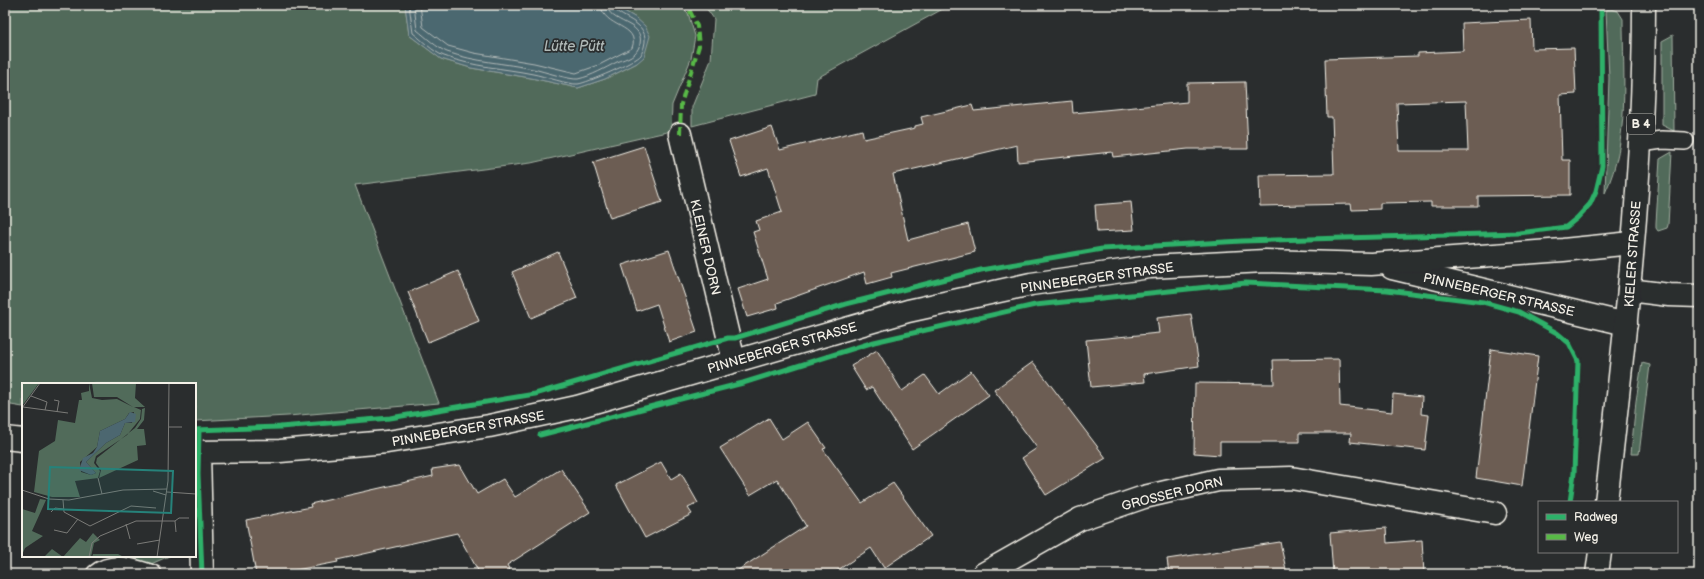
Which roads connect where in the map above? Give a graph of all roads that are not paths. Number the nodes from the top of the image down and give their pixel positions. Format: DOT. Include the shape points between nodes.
graph roads {
  1 [pos="1644,5"];
  2 [pos="680,134"];
  3 [pos="1685,141"];
  4 [pos="1641,143"];
  5 [pos="1632,243"];
  6 [pos="1371,264"];
  7 [pos="1629,290"];
  8 [pos="1699,296"];
  9 [pos="1626,324"];
  10 [pos="734,361"];
  11 [pos="5,438"];
  12 [pos="22,440"];
  13 [pos="197,453"];
  14 [pos="1606,501"];
  15 [pos="1494,513"];
  16 [pos="1600,553"];
  17 [pos="95,574"];
  18 [pos="153,574"];
  19 [pos="202,574"];
  20 [pos="983,574"];
  21 [pos="1597,574"];
  1 -- 4 [label="main road, KIELER STRASSE / B 4"];
  2 -- 10 [label="main road, KLEINER DORN"];
  3 -- 4 [label="lane" via="1662,140"];
  4 -- 5 [label="main road, KIELER STRASSE / B 4"];
  5 -- 6 [label="main road, PINNEBERGER STRASSE"];
  5 -- 7 [label="main road, KIELER STRASSE / B 4"];
  6 -- 9 [label="main road, PINNEBERGER STRASSE"];
  6 -- 10 [label="main road, PINNEBERGER STRASSE" via="1265,261 1150,267 1031,284 908,311"];
  7 -- 8 [label="main road"];
  7 -- 9 [label="main road, KIELER STRASSE / B 4"];
  9 -- 14 [label="main road, KIELER STRASSE / B 4"];
  10 -- 13 [label="main road, PINNEBERGER STRASSE" via="577,407 489,426 387,442 280,451"];
  11 -- 12 [label="main road"];
  13 -- 19 [label="main road"];
  15 -- 20 [label="main road, GROSSER DORN" via="1291,478 1218,480 1144,497 1080,519"];
  16 -- 21 [label="main road"];
  17 -- 18 [label="lane" via="99,570 123,565"];
}
